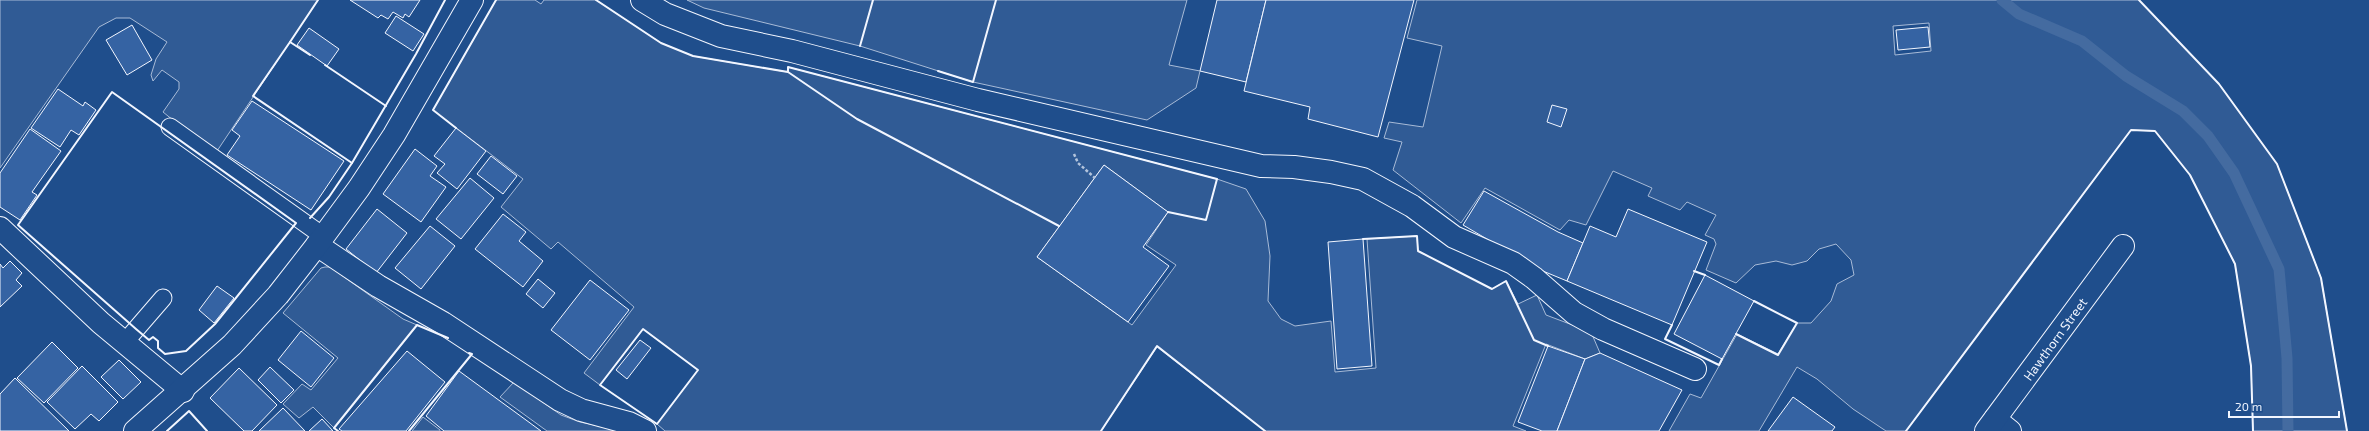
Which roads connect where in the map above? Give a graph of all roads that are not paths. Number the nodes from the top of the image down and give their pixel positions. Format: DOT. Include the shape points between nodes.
graph roads {
  1 [pos="472,0"];
  2 [pos="642,0"];
  3 [pos="170,127"];
  4 [pos="0,228"];
  5 [pos="320,240"];
  6 [pos="2122,246"];
  7 [pos="163,298"];
  8 [pos="125,342"];
  9 [pos="1695,369"];
  10 [pos="183,391"];
  11 [pos="1997,427"];
  12 [pos="136,431"];
  13 [pos="645,431"];
  1 -- 5 [label="street" via="394,135"];
  2 -- 9 [label="street" via="665,14 721,36 800,52 978,100 1261,166 1294,167 1363,179 1412,206 1454,237 1513,263 1574,313 1603,329"];
  3 -- 5 [label="lane"];
  4 -- 8 [label="street" via="70,295"];
  5 -- 10 [label="street" via="278,295"];
  5 -- 13 [label="street" via="378,286 443,323 560,400 582,410 629,423"];
  6 -- 11 [label="street, Hawthorn Street"];
  7 -- 8 [label="lane"];
  8 -- 10 [label="street"];
  10 -- 12 [label="street"];
}
